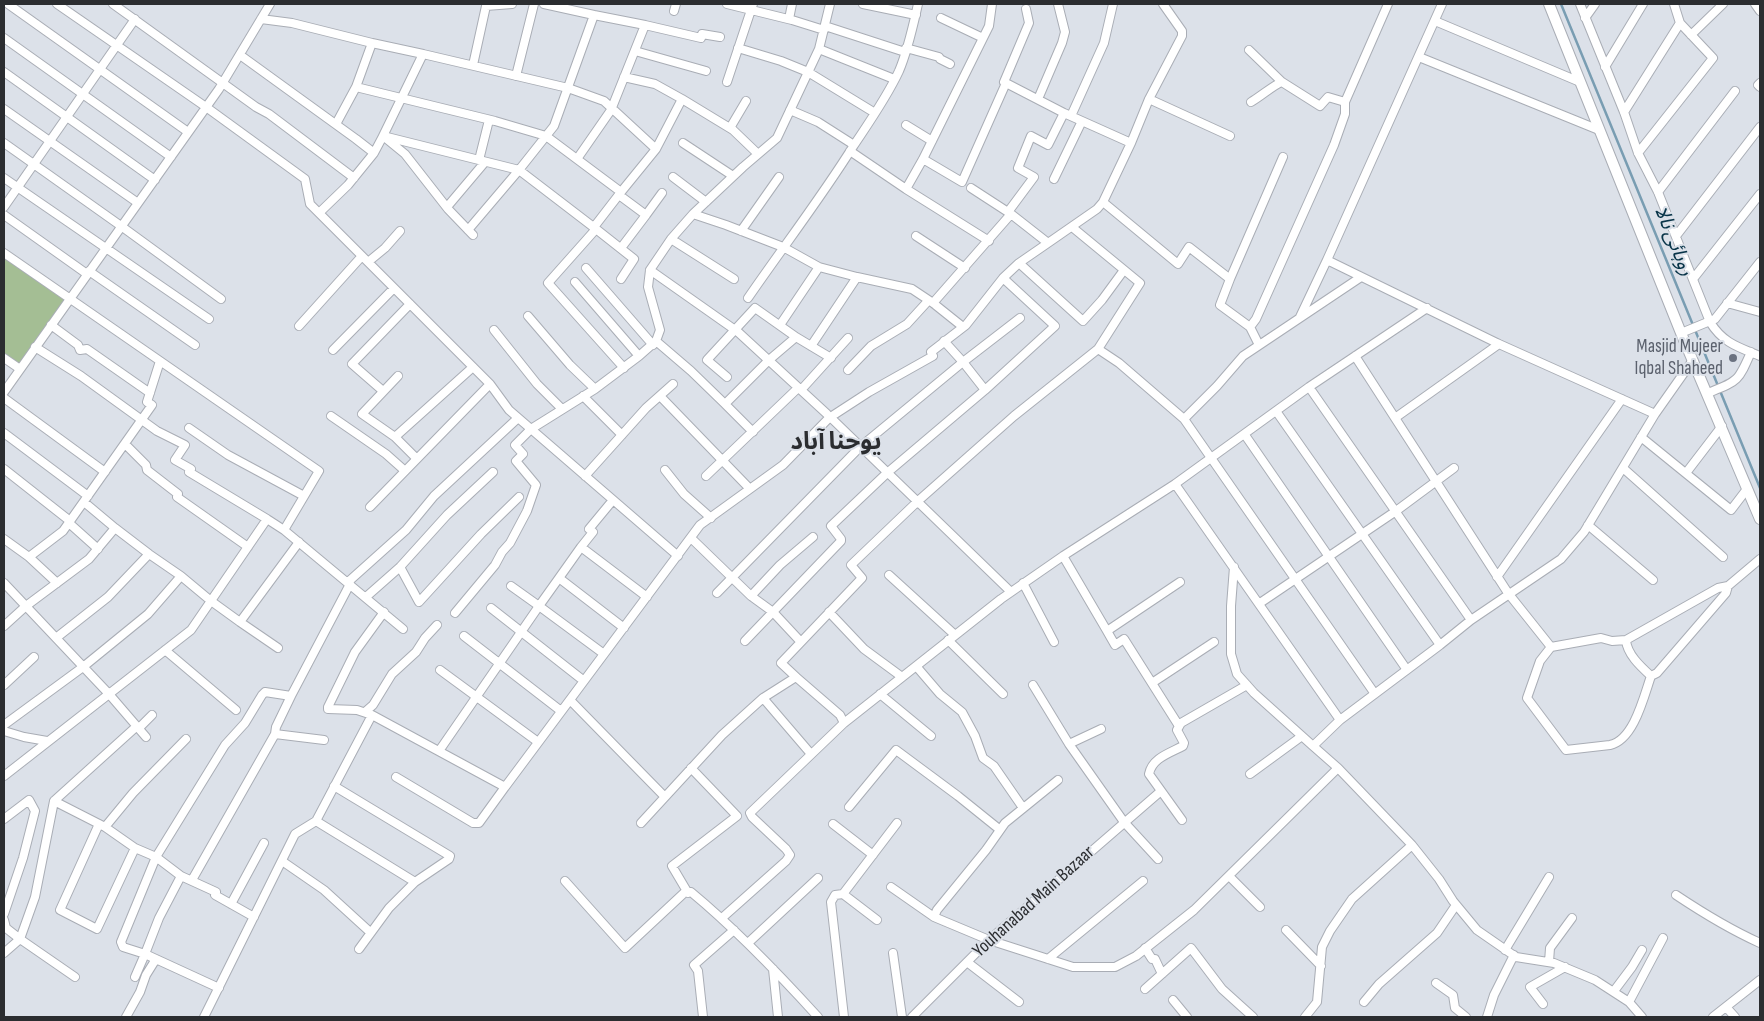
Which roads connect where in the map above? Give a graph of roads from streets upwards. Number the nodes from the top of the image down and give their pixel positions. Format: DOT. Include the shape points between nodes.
graph roads {
  1 [pos="9,4"];
  2 [pos="57,4"];
  3 [pos="113,4"];
  4 [pos="270,4"];
  5 [pos="512,4"];
  6 [pos="534,4"];
  7 [pos="544,4"];
  8 [pos="727,4"];
  9 [pos="792,4"];
  10 [pos="830,4"];
  11 [pos="863,4"];
  12 [pos="918,4"];
  13 [pos="992,4"];
  14 [pos="1058,4"];
  15 [pos="1113,4"];
  16 [pos="1163,4"];
  17 [pos="1388,4"];
  18 [pos="1442,4"];
  19 [pos="1548,4"];
  20 [pos="1580,4"];
  21 [pos="1595,4"];
  22 [pos="1643,4"];
  23 [pos="1674,4"];
  24 [pos="1723,4"];
  25 [pos="1755,4"];
  26 [pos="752,7"];
  27 [pos="1026,9"];
  28 [pos="4,11"];
  29 [pos="1760,11"];
  30 [pos="594,15"];
  31 [pos="916,15"];
  32 [pos="941,18"];
  33 [pos="1585,18"];
  34 [pos="135,19"];
  35 [pos="261,19"];
  36 [pos="789,19"];
  37 [pos="1435,21"];
  38 [pos="1680,23"];
  39 [pos="645,25"];
  40 [pos="824,28"];
  41 [pos="1691,35"];
  42 [pos="720,37"];
  43 [pos="4,38"];
  44 [pos="983,38"];
  45 [pos="372,43"];
  46 [pos="117,45"];
  47 [pos="738,48"];
  48 [pos="819,49"];
  49 [pos="906,50"];
  50 [pos="1249,50"];
  51 [pos="635,51"];
  52 [pos="423,54"];
  53 [pos="240,55"];
  54 [pos="1419,57"];
  55 [pos="950,64"];
  56 [pos="473,65"];
  57 [pos="1605,67"];
  58 [pos="100,70"];
  59 [pos="706,71"];
  60 [pos="4,72"];
  61 [pos="808,72"];
  62 [pos="516,76"];
  63 [pos="624,77"];
  64 [pos="894,79"];
  65 [pos="223,82"];
  66 [pos="727,82"];
  67 [pos="1282,82"];
  68 [pos="1580,82"];
  69 [pos="1006,84"];
  70 [pos="356,88"];
  71 [pos="568,88"];
  72 [pos="1735,91"];
  73 [pos="83,94"];
  74 [pos="1149,98"];
  75 [pos="402,99"];
  76 [pos="682,99"];
  77 [pos="1038,99"];
  78 [pos="746,100"];
  79 [pos="1251,102"];
  80 [pos="1345,102"];
  81 [pos="206,107"];
  82 [pos="4,108"];
  83 [pos="611,110"];
  84 [pos="790,110"];
  85 [pos="1624,112"];
  86 [pos="875,113"];
  87 [pos="1067,114"];
  88 [pos="66,117"];
  89 [pos="489,120"];
  90 [pos="1082,121"];
  91 [pos="336,124"];
  92 [pos="906,125"];
  93 [pos="1760,127"];
  94 [pos="730,128"];
  95 [pos="1599,130"];
  96 [pos="188,132"];
  97 [pos="383,136"];
  98 [pos="546,136"];
  99 [pos="1230,136"];
  100 [pos="50,141"];
  101 [pos="932,141"];
  102 [pos="4,143"];
  103 [pos="682,143"];
  104 [pos="1131,143"];
  105 [pos="852,148"];
  106 [pos="656,149"];
  107 [pos="374,153"];
  108 [pos="1638,153"];
  109 [pos="758,154"];
  110 [pos="171,157"];
  111 [pos="1283,157"];
  112 [pos="576,159"];
  113 [pos="923,160"];
  114 [pos="482,161"];
  115 [pos="33,164"];
  116 [pos="519,170"];
  117 [pos="733,176"];
  118 [pos="673,177"];
  119 [pos="4,178"];
  120 [pos="354,178"];
  121 [pos="779,178"];
  122 [pos="1054,179"];
  123 [pos="155,180"];
  124 [pos="17,188"];
  125 [pos="971,188"];
  126 [pos="906,189"];
  127 [pos="1658,192"];
  128 [pos="662,193"];
  129 [pos="620,194"];
  130 [pos="1760,194"];
  131 [pos="706,202"];
  132 [pos="1103,202"];
  133 [pos="138,203"];
  134 [pos="4,206"];
  135 [pos="447,207"];
  136 [pos="319,213"];
  137 [pos="1009,213"];
  138 [pos="693,214"];
  139 [pos="4,215"];
  140 [pos="646,215"];
  141 [pos="121,226"];
  142 [pos="1072,227"];
  143 [pos="595,228"];
  144 [pos="400,231"];
  145 [pos="741,231"];
  146 [pos="916,236"];
  147 [pos="1676,236"];
  148 [pos="671,239"];
  149 [pos="989,241"];
  150 [pos="1048,243"];
  151 [pos="621,248"];
  152 [pos="782,248"];
  153 [pos="105,249"];
  154 [pos="4,253"];
  155 [pos="365,259"];
  156 [pos="1327,260"];
  157 [pos="1760,262"];
  158 [pos="1019,263"];
  159 [pos="819,267"];
  160 [pos="586,268"];
  161 [pos="965,268"];
  162 [pos="650,270"];
  163 [pos="1124,270"];
  164 [pos="88,272"];
  165 [pos="1361,276"];
  166 [pos="857,277"];
  167 [pos="1003,278"];
  168 [pos="621,279"];
  169 [pos="734,279"];
  170 [pos="1230,279"];
  171 [pos="1693,279"];
  172 [pos="575,282"];
  173 [pos="394,288"];
  174 [pos="748,298"];
  175 [pos="70,299"];
  176 [pos="221,299"];
  177 [pos="931,302"];
  178 [pos="1727,303"];
  179 [pos="410,304"];
  180 [pos="1427,308"];
  181 [pos="1760,312"];
  182 [pos="528,316"];
  183 [pos="1020,318"];
  184 [pos="1299,318"];
  185 [pos="209,319"];
  186 [pos="1709,322"];
  187 [pos="780,325"];
  188 [pos="50,326"];
  189 [pos="299,326"];
  190 [pos="963,327"];
  191 [pos="1250,327"];
  192 [pos="494,330"];
  193 [pos="736,330"];
  194 [pos="1683,332"];
  195 [pos="796,337"];
  196 [pos="848,338"];
  197 [pos="944,341"];
  198 [pos="655,343"];
  199 [pos="1500,344"];
  200 [pos="195,345"];
  201 [pos="1259,345"];
  202 [pos="811,346"];
  203 [pos="35,347"];
  204 [pos="1098,349"];
  205 [pos="333,350"];
  206 [pos="1752,352"];
  207 [pos="640,356"];
  208 [pos="1355,356"];
  209 [pos="1760,356"];
  210 [pos="4,358"];
  211 [pos="831,358"];
  212 [pos="769,360"];
  213 [pos="1693,360"];
  214 [pos="160,361"];
  215 [pos="963,362"];
  216 [pos="473,367"];
  217 [pos="624,368"];
  218 [pos="20,369"];
  219 [pos="848,370"];
  220 [pos="398,376"];
  221 [pos="727,378"];
  222 [pos="490,384"];
  223 [pos="673,384"];
  224 [pos="1309,387"];
  225 [pos="595,389"];
  226 [pos="800,389"];
  227 [pos="985,390"];
  228 [pos="383,391"];
  229 [pos="4,392"];
  230 [pos="1710,392"];
  231 [pos="150,393"];
  232 [pos="583,396"];
  233 [pos="660,396"];
  234 [pos="4,398"];
  235 [pos="1622,399"];
  236 [pos="726,404"];
  237 [pos="562,409"];
  238 [pos="1276,411"];
  239 [pos="1655,414"];
  240 [pos="331,416"];
  241 [pos="518,418"];
  242 [pos="829,418"];
  243 [pos="1395,418"];
  244 [pos="142,419"];
  245 [pos="1184,419"];
  246 [pos="1722,426"];
  247 [pos="189,428"];
  248 [pos="531,429"];
  249 [pos="752,432"];
  250 [pos="4,433"];
  251 [pos="622,435"];
  252 [pos="1245,435"];
  253 [pos="395,437"];
  254 [pos="1641,437"];
  255 [pos="125,444"];
  256 [pos="860,447"];
  257 [pos="416,458"];
  258 [pos="1210,458"];
  259 [pos="722,461"];
  260 [pos="1454,468"];
  261 [pos="1623,468"];
  262 [pos="4,469"];
  263 [pos="404,470"];
  264 [pos="665,470"];
  265 [pos="105,472"];
  266 [pos="494,472"];
  267 [pos="887,473"];
  268 [pos="1686,473"];
  269 [pos="586,476"];
  270 [pos="706,476"];
  271 [pos="1436,481"];
  272 [pos="1176,484"];
  273 [pos="750,489"];
  274 [pos="1747,489"];
  275 [pos="304,496"];
  276 [pos="519,497"];
  277 [pos="86,499"];
  278 [pos="613,500"];
  279 [pos="918,501"];
  280 [pos="370,507"];
  281 [pos="1396,511"];
  282 [pos="711,518"];
  283 [pos="267,519"];
  284 [pos="1760,519"];
  285 [pos="70,522"];
  286 [pos="1588,525"];
  287 [pos="115,528"];
  288 [pos="284,530"];
  289 [pos="1362,534"];
  290 [pos="813,536"];
  291 [pos="691,538"];
  292 [pos="4,539"];
  293 [pos="299,542"];
  294 [pos="248,547"];
  295 [pos="581,547"];
  296 [pos="98,549"];
  297 [pos="149,554"];
  298 [pos="29,556"];
  299 [pos="678,556"];
  300 [pos="1063,556"];
  301 [pos="1329,556"];
  302 [pos="1723,557"];
  303 [pos="1760,560"];
  304 [pos="400,567"];
  305 [pos="1234,567"];
  306 [pos="889,575"];
  307 [pos="181,576"];
  308 [pos="1497,576"];
  309 [pos="732,577"];
  310 [pos="559,578"];
  311 [pos="1295,579"];
  312 [pos="1653,580"];
  313 [pos="57,582"];
  314 [pos="1180,582"];
  315 [pos="4,583"];
  316 [pos="349,583"];
  317 [pos="1023,583"];
  318 [pos="511,586"];
  319 [pos="1728,586"];
  320 [pos="1011,592"];
  321 [pos="717,593"];
  322 [pos="1508,593"];
  323 [pos="751,596"];
  324 [pos="366,597"];
  325 [pos="647,597"];
  326 [pos="210,601"];
  327 [pos="1260,603"];
  328 [pos="26,606"];
  329 [pos="539,606"];
  330 [pos="491,608"];
  331 [pos="384,612"];
  332 [pos="773,612"];
  333 [pos="829,612"];
  334 [pos="454,613"];
  335 [pos="1470,620"];
  336 [pos="240,622"];
  337 [pos="437,625"];
  338 [pos="4,626"];
  339 [pos="624,628"];
  340 [pos="403,629"];
  341 [pos="1107,631"];
  342 [pos="521,632"];
  343 [pos="464,636"];
  344 [pos="952,637"];
  345 [pos="56,638"];
  346 [pos="1626,640"];
  347 [pos="745,641"];
  348 [pos="800,641"];
  349 [pos="1054,642"];
  350 [pos="1214,642"];
  351 [pos="1440,645"];
  352 [pos="278,648"];
  353 [pos="1551,648"];
  354 [pos="165,650"];
  355 [pos="604,654"];
  356 [pos="34,657"];
  357 [pos="500,663"];
  358 [pos="916,666"];
  359 [pos="83,667"];
  360 [pos="440,670"];
  361 [pos="1407,670"];
  362 [pos="1651,676"];
  363 [pos="796,677"];
  364 [pos="902,677"];
  365 [pos="584,681"];
  366 [pos="1152,683"];
  367 [pos="4,685"];
  368 [pos="1033,685"];
  369 [pos="1247,685"];
  370 [pos="109,694"];
  371 [pos="880,694"];
  372 [pos="1003,694"];
  373 [pos="1375,694"];
  374 [pos="291,696"];
  375 [pos="477,696"];
  376 [pos="763,698"];
  377 [pos="570,700"];
  378 [pos="236,710"];
  379 [pos="561,711"];
  380 [pos="369,714"];
  381 [pos="152,715"];
  382 [pos="1340,720"];
  383 [pos="844,723"];
  384 [pos="4,725"];
  385 [pos="1178,726"];
  386 [pos="138,727"];
  387 [pos="1100,730"];
  388 [pos="4,731"];
  389 [pos="275,734"];
  390 [pos="931,736"];
  391 [pos="1302,736"];
  392 [pos="146,737"];
  393 [pos="186,738"];
  394 [pos="324,740"];
  395 [pos="47,742"];
  396 [pos="538,742"];
  397 [pos="1069,744"];
  398 [pos="1313,746"];
  399 [pos="439,751"];
  400 [pos="811,754"];
  401 [pos="692,768"];
  402 [pos="1338,768"];
  403 [pos="1250,774"];
  404 [pos="4,776"];
  405 [pos="396,777"];
  406 [pos="1058,780"];
  407 [pos="334,786"];
  408 [pos="505,787"];
  409 [pos="1161,791"];
  410 [pos="665,797"];
  411 [pos="54,801"];
  412 [pos="849,807"];
  413 [pos="1023,808"];
  414 [pos="4,819"];
  415 [pos="1182,820"];
  416 [pos="316,821"];
  417 [pos="1124,822"];
  418 [pos="641,823"];
  419 [pos="897,823"];
  420 [pos="834,824"];
  421 [pos="102,825"];
  422 [pos="999,829"];
  423 [pos="264,843"];
  424 [pos="1412,845"];
  425 [pos="135,848"];
  426 [pos="872,855"];
  427 [pos="156,857"];
  428 [pos="1158,859"];
  429 [pos="282,861"];
  430 [pos="182,876"];
  431 [pos="1229,876"];
  432 [pos="1549,877"];
  433 [pos="818,878"];
  434 [pos="192,880"];
  435 [pos="565,881"];
  436 [pos="1143,881"];
  437 [pos="415,882"];
  438 [pos="891,887"];
  439 [pos="688,893"];
  440 [pos="843,894"];
  441 [pos="1676,894"];
  442 [pos="231,904"];
  443 [pos="1456,905"];
  444 [pos="1260,907"];
  445 [pos="4,914"];
  446 [pos="254,917"];
  447 [pos="934,917"];
  448 [pos="722,918"];
  449 [pos="1572,918"];
  450 [pos="4,920"];
  451 [pos="877,920"];
  452 [pos="734,930"];
  453 [pos="1286,930"];
  454 [pos="370,932"];
  455 [pos="1663,938"];
  456 [pos="20,939"];
  457 [pos="988,940"];
  458 [pos="748,943"];
  459 [pos="1760,943"];
  460 [pos="1145,948"];
  461 [pos="359,949"];
  462 [pos="1505,950"];
  463 [pos="1642,950"];
  464 [pos="4,953"];
  465 [pos="893,953"];
  466 [pos="146,954"];
  467 [pos="1514,956"];
  468 [pos="156,959"];
  469 [pos="1048,959"];
  470 [pos="967,962"];
  471 [pos="1549,962"];
  472 [pos="1321,966"];
  473 [pos="1565,967"];
  474 [pos="773,969"];
  475 [pos="1162,974"];
  476 [pos="135,976"];
  477 [pos="75,977"];
  478 [pos="1760,980"];
  479 [pos="1436,983"];
  480 [pos="218,988"];
  481 [pos="1145,989"];
  482 [pos="1614,991"];
  483 [pos="1173,1000"];
  484 [pos="1019,1002"];
  485 [pos="1364,1002"];
  486 [pos="1630,1002"];
  487 [pos="1543,1004"];
  488 [pos="1726,1007"];
  489 [pos="126,1017"];
  490 [pos="204,1017"];
  491 [pos="703,1017"];
  492 [pos="778,1017"];
  493 [pos="818,1017"];
  494 [pos="844,1017"];
  495 [pos="902,1017"];
  496 [pos="912,1017"];
  497 [pos="1187,1017"];
  498 [pos="1253,1017"];
  499 [pos="1305,1017"];
  500 [pos="1466,1017"];
  501 [pos="1487,1017"];
  502 [pos="1642,1017"];
  503 [pos="1713,1017"];
  504 [pos="1735,1017"];
  1 -- 28 [label="street"];
  1 -- 58 [label="street"];
  2 -- 46 [label="street"];
  3 -- 34 [label="street"];
  4 -- 35 [label="street"];
  5 -- 56 [label="street" via="486,6"];
  6 -- 62 [label="street"];
  7 -- 30 [label="street"];
  8 -- 26 [label="street"];
  9 -- 36 [label="street"];
  10 -- 40 [label="street"];
  11 -- 31 [label="street"];
  12 -- 31 [label="street"];
  13 -- 44 [label="street" via="989,26"];
  14 -- 77 [label="street" via="1065,32"];
  15 -- 87 [label="street" via="1104,42"];
  16 -- 74 [label="street" via="1182,31 1182,36"];
  17 -- 80 [label="street"];
  18 -- 37 [label="street"];
  19 -- 68 [label="street"];
  20 -- 33 [label="street"];
  21 -- 33 [label="street"];
  22 -- 57 [label="street"];
  23 -- 38 [label="street"];
  24 -- 41 [label="street"];
  25 -- 29 [label="street"];
  26 -- 36 [label="street"];
  26 -- 47 [label="street"];
  27 -- 69 [label="street" via="1029,22 1004,80"];
  30 -- 39 [label="street"];
  30 -- 71 [label="street"];
  31 -- 49 [label="street"];
  32 -- 44 [label="street"];
  33 -- 57 [label="street"];
  34 -- 46 [label="street"];
  34 -- 65 [label="street"];
  35 -- 45 [label="street" via="292,23"];
  35 -- 53 [label="street"];
  36 -- 40 [label="street"];
  37 -- 54 [label="street"];
  37 -- 68 [label="street"];
  38 -- 41 [label="street"];
  38 -- 85 [label="street"];
  39 -- 42 [label="street" via="700,38 702,34"];
  39 -- 51 [label="street"];
  40 -- 48 [label="street"];
  40 -- 49 [label="street"];
  41 -- 108 [label="street" via="1712,58"];
  43 -- 73 [label="street"];
  44 -- 101 [label="street"];
  45 -- 52 [label="street"];
  45 -- 70 [label="street"];
  46 -- 58 [label="street"];
  46 -- 81 [label="street"];
  47 -- 61 [label="street"];
  47 -- 66 [label="street"];
  48 -- 61 [label="street"];
  48 -- 64 [label="street"];
  49 -- 55 [label="street" via="939,57"];
  49 -- 64 [label="street"];
  50 -- 67 [label="street"];
  51 -- 59 [label="street"];
  51 -- 63 [label="street"];
  52 -- 56 [label="street"];
  52 -- 75 [label="street"];
  53 -- 65 [label="street"];
  53 -- 91 [label="street"];
  54 -- 95 [label="street"];
  54 -- 156 [label="street"];
  56 -- 62 [label="street"];
  57 -- 85 [label="street"];
  58 -- 73 [label="street"];
  58 -- 96 [label="street"];
  60 -- 88 [label="street"];
  61 -- 84 [label="street"];
  61 -- 86 [label="street"];
  62 -- 71 [label="street"];
  63 -- 76 [label="street" via="655,84"];
  63 -- 83 [label="street"];
  64 -- 86 [label="street"];
  65 -- 81 [label="street"];
  65 -- 120 [label="street"];
  67 -- 79 [label="street"];
  67 -- 80 [label="street" via="1320,106 1328,96"];
  68 -- 95 [label="street"];
  69 -- 77 [label="street"];
  69 -- 113 [label="street" via="962,182"];
  70 -- 75 [label="street"];
  70 -- 91 [label="street"];
  71 -- 83 [label="street" via="604,101"];
  71 -- 98 [label="street" via="554,126"];
  72 -- 127 [label="street"];
  73 -- 88 [label="street"];
  73 -- 110 [label="street"];
  74 -- 99 [label="street"];
  74 -- 104 [label="street"];
  75 -- 89 [label="street"];
  75 -- 97 [label="street"];
  76 -- 94 [label="street"];
  76 -- 106 [label="street"];
  77 -- 87 [label="street"];
  78 -- 94 [label="street"];
  80 -- 191 [label="street" via="1345,114 1334,145"];
  81 -- 96 [label="street"];
  81 -- 136 [label="street" via="305,180 310,204"];
  82 -- 100 [label="street"];
  83 -- 106 [label="street"];
  83 -- 112 [label="street"];
  84 -- 105 [label="street" via="818,122"];
  84 -- 109 [label="street" via="777,138"];
  85 -- 108 [label="street"];
  86 -- 105 [label="street"];
  87 -- 90 [label="street"];
  87 -- 137 [label="street" via="1048,145 1031,136 1018,168 1034,176"];
  88 -- 100 [label="street"];
  88 -- 123 [label="street"];
  89 -- 98 [label="street"];
  89 -- 114 [label="street"];
  90 -- 104 [label="street"];
  90 -- 122 [label="street"];
  91 -- 107 [label="street"];
  92 -- 101 [label="street"];
  93 -- 147 [label="street"];
  94 -- 109 [label="street"];
  95 -- 194 [label="street"];
  96 -- 110 [label="street"];
  97 -- 107 [label="street"];
  97 -- 114 [label="street"];
  97 -- 135 [label="street" via="405,154"];
  98 -- 112 [label="street"];
  98 -- 116 [label="street"];
  100 -- 115 [label="street"];
  100 -- 133 [label="street"];
  101 -- 113 [label="street"];
  102 -- 115 [label="street"];
  103 -- 117 [label="street"];
  104 -- 132 [label="street"];
  105 -- 126 [label="street"];
  105 -- 152 [label="street" via="830,184"];
  106 -- 129 [label="street"];
  107 -- 120 [label="street"];
  108 -- 127 [label="street"];
  109 -- 117 [label="street"];
  110 -- 123 [label="street"];
  111 -- 170 [label="street"];
  112 -- 129 [label="street"];
  113 -- 126 [label="street"];
  114 -- 116 [label="street"];
  114 -- 135 [label="street"];
  115 -- 124 [label="street"];
  115 -- 141 [label="street"];
  116 -- 135 [label="street" via="470,232"];
  116 -- 143 [label="street"];
  117 -- 131 [label="street"];
  118 -- 131 [label="street"];
  119 -- 124 [label="street"];
  120 -- 136 [label="street"];
  121 -- 145 [label="street"];
  123 -- 133 [label="street"];
  124 -- 134 [label="street"];
  124 -- 153 [label="street"];
  125 -- 137 [label="street"];
  126 -- 149 [label="street"];
  127 -- 147 [label="street"];
  128 -- 140 [label="street"];
  129 -- 140 [label="street"];
  129 -- 143 [label="street"];
  130 -- 171 [label="street"];
  131 -- 138 [label="street"];
  132 -- 142 [label="street"];
  132 -- 170 [label="street" via="1178,264 1189,247"];
  133 -- 141 [label="street"];
  136 -- 155 [label="street"];
  137 -- 149 [label="street"];
  137 -- 150 [label="street"];
  138 -- 145 [label="street"];
  138 -- 148 [label="street"];
  139 -- 164 [label="street"];
  140 -- 151 [label="street"];
  141 -- 153 [label="street"];
  141 -- 176 [label="street"];
  142 -- 150 [label="street"];
  142 -- 163 [label="street"];
  143 -- 151 [label="street"];
  143 -- 217 [label="street" via="548,283"];
  144 -- 155 [label="street" via="385,248"];
  145 -- 152 [label="street"];
  146 -- 161 [label="street"];
  147 -- 171 [label="street"];
  148 -- 162 [label="street"];
  148 -- 169 [label="street"];
  149 -- 161 [label="street"];
  150 -- 158 [label="street"];
  151 -- 168 [label="street" via="634,259"];
  152 -- 159 [label="street"];
  152 -- 174 [label="street"];
  153 -- 164 [label="street"];
  153 -- 185 [label="street"];
  154 -- 175 [label="street"];
  155 -- 173 [label="street"];
  155 -- 189 [label="street"];
  156 -- 165 [label="street"];
  156 -- 184 [label="street"];
  157 -- 178 [label="street"];
  158 -- 163 [label="street" via="1083,321"];
  158 -- 167 [label="street"];
  159 -- 166 [label="street"];
  159 -- 187 [label="street"];
  160 -- 198 [label="street"];
  161 -- 177 [label="street"];
  162 -- 193 [label="street"];
  162 -- 198 [label="street" via="648,287 660,330"];
  163 -- 204 [label="street" via="1140,283"];
  164 -- 175 [label="street"];
  164 -- 200 [label="street"];
  165 -- 180 [label="street"];
  165 -- 184 [label="street"];
  166 -- 177 [label="street" via="912,289"];
  166 -- 202 [label="street"];
  167 -- 190 [label="street"];
  167 -- 227 [label="street" via="1055,326"];
  170 -- 191 [label="street" via="1220,305"];
  171 -- 186 [label="street"];
  172 -- 207 [label="street"];
  173 -- 179 [label="street"];
  173 -- 205 [label="street"];
  175 -- 188 [label="street"];
  175 -- 214 [label="street"];
  177 -- 190 [label="street"];
  177 -- 219 [label="street" via="907,324 871,346"];
  178 -- 181 [label="street"];
  178 -- 186 [label="street"];
  179 -- 216 [label="street"];
  179 -- 228 [label="street" via="352,364"];
  180 -- 199 [label="street"];
  180 -- 208 [label="street"];
  182 -- 225 [label="street"];
  183 -- 215 [label="street"];
  184 -- 201 [label="street"];
  186 -- 194 [label="street"];
  186 -- 206 [label="street" via="1730,344"];
  187 -- 193 [label="street" via="755,308"];
  187 -- 195 [label="street"];
  188 -- 203 [label="street"];
  188 -- 231 [label="street" via="78,345 80,350 87,349"];
  190 -- 197 [label="street"];
  191 -- 201 [label="street"];
  192 -- 237 [label="street" via="537,384"];
  193 -- 212 [label="street"];
  193 -- 221 [label="street" via="707,360"];
  194 -- 213 [label="street"];
  195 -- 202 [label="street"];
  195 -- 212 [label="street"];
  196 -- 211 [label="street"];
  197 -- 215 [label="street"];
  197 -- 242 [label="street" via="930,352 933,356"];
  198 -- 207 [label="street"];
  198 -- 236 [label="street"];
  199 -- 235 [label="street"];
  199 -- 243 [label="street"];
  201 -- 245 [label="street" via="1243,356"];
  202 -- 211 [label="street"];
  203 -- 218 [label="street"];
  203 -- 244 [label="street"];
  204 -- 245 [label="street"];
  204 -- 279 [label="street" via="1014,416"];
  206 -- 209 [label="street"];
  206 -- 230 [label="street" via="1736,381"];
  207 -- 217 [label="street"];
  208 -- 224 [label="street"];
  208 -- 243 [label="street"];
  210 -- 218 [label="street"];
  211 -- 226 [label="street"];
  212 -- 226 [label="street"];
  212 -- 236 [label="street"];
  213 -- 230 [label="street"];
  213 -- 239 [label="street"];
  214 -- 231 [label="street"];
  214 -- 275 [label="street" via="319,472"];
  215 -- 227 [label="street"];
  215 -- 256 [label="street"];
  216 -- 222 [label="street"];
  216 -- 253 [label="street"];
  217 -- 225 [label="street"];
  218 -- 229 [label="street"];
  220 -- 228 [label="street"];
  222 -- 241 [label="street"];
  222 -- 257 [label="street"];
  223 -- 233 [label="street"];
  224 -- 238 [label="street"];
  224 -- 281 [label="street"];
  225 -- 232 [label="street"];
  226 -- 242 [label="street"];
  226 -- 249 [label="street"];
  227 -- 267 [label="street"];
  228 -- 253 [label="street" via="362,414"];
  230 -- 246 [label="street"];
  231 -- 244 [label="street" via="147,402 152,406"];
  232 -- 237 [label="street"];
  232 -- 251 [label="street"];
  233 -- 251 [label="street"];
  233 -- 259 [label="street"];
  234 -- 265 [label="street"];
  235 -- 239 [label="street"];
  235 -- 308 [label="street"];
  236 -- 249 [label="street"];
  237 -- 248 [label="street"];
  238 -- 252 [label="street"];
  238 -- 289 [label="street"];
  239 -- 254 [label="street"];
  240 -- 263 [label="street"];
  241 -- 248 [label="street"];
  241 -- 316 [label="street" via="434,496 406,530"];
  242 -- 256 [label="street"];
  242 -- 273 [label="street" via="783,465"];
  243 -- 271 [label="street"];
  244 -- 255 [label="street"];
  244 -- 283 [label="street" via="185,445 175,460 191,469 188,472"];
  245 -- 258 [label="street"];
  246 -- 268 [label="street"];
  246 -- 274 [label="street"];
  247 -- 275 [label="street" via="228,455"];
  248 -- 269 [label="street"];
  248 -- 334 [label="street" via="514,445 523,454 516,461 536,485 527,510 510,544"];
  249 -- 259 [label="street"];
  250 -- 277 [label="street"];
  251 -- 269 [label="street"];
  252 -- 258 [label="street"];
  252 -- 301 [label="street"];
  253 -- 257 [label="street"];
  254 -- 261 [label="street"];
  254 -- 268 [label="street"];
  255 -- 265 [label="street"];
  255 -- 294 [label="street" via="147,470 177,496"];
  256 -- 267 [label="street"];
  256 -- 309 [label="street"];
  257 -- 263 [label="street"];
  258 -- 272 [label="street"];
  258 -- 311 [label="street"];
  259 -- 270 [label="street"];
  259 -- 273 [label="street"];
  260 -- 271 [label="street"];
  261 -- 286 [label="street"];
  261 -- 302 [label="street"];
  262 -- 285 [label="street"];
  263 -- 280 [label="street"];
  264 -- 282 [label="street" via="684,494"];
  265 -- 277 [label="street"];
  266 -- 304 [label="street" via="447,515"];
  267 -- 279 [label="street"];
  267 -- 332 [label="street" via="831,526 841,541"];
  268 -- 274 [label="street" via="1731,510"];
  269 -- 278 [label="street"];
  271 -- 281 [label="street"];
  271 -- 308 [label="street"];
  272 -- 300 [label="street"];
  272 -- 305 [label="street"];
  273 -- 282 [label="street"];
  274 -- 284 [label="street"];
  275 -- 288 [label="street"];
  276 -- 304 [label="street" via="418,602"];
  277 -- 285 [label="street"];
  277 -- 287 [label="street"];
  278 -- 295 [label="street" via="589,529 593,532"];
  278 -- 299 [label="street"];
  279 -- 320 [label="street"];
  279 -- 333 [label="street" via="851,565 862,578"];
  281 -- 289 [label="street"];
  281 -- 335 [label="street"];
  282 -- 291 [label="street" via="700,525"];
  283 -- 288 [label="street"];
  283 -- 294 [label="street"];
  285 -- 296 [label="street"];
  285 -- 298 [label="street"];
  286 -- 312 [label="street"];
  286 -- 322 [label="street" via="1561,559"];
  287 -- 296 [label="street"];
  287 -- 297 [label="street"];
  288 -- 293 [label="street"];
  289 -- 301 [label="street"];
  289 -- 351 [label="street"];
  290 -- 323 [label="street"];
  291 -- 299 [label="street"];
  291 -- 309 [label="street"];
  292 -- 298 [label="street"];
  293 -- 316 [label="street"];
  293 -- 336 [label="street"];
  294 -- 326 [label="street"];
  295 -- 310 [label="street"];
  295 -- 325 [label="street"];
  296 -- 313 [label="street"];
  297 -- 307 [label="street"];
  297 -- 345 [label="street" via="108,597"];
  298 -- 313 [label="street"];
  299 -- 325 [label="street"];
  300 -- 317 [label="street"];
  300 -- 341 [label="street"];
  301 -- 311 [label="street"];
  301 -- 361 [label="street"];
  303 -- 319 [label="street"];
  304 -- 324 [label="street"];
  305 -- 327 [label="street"];
  305 -- 369 [label="street" via="1231,654 1237,674"];
  306 -- 344 [label="street"];
  307 -- 326 [label="street"];
  307 -- 359 [label="street" via="148,614"];
  308 -- 322 [label="street"];
  309 -- 321 [label="street"];
  309 -- 323 [label="street"];
  310 -- 329 [label="street"];
  310 -- 339 [label="street"];
  311 -- 327 [label="street"];
  311 -- 373 [label="street"];
  313 -- 328 [label="street"];
  314 -- 341 [label="street"];
  315 -- 328 [label="street"];
  316 -- 324 [label="street"];
  316 -- 374 [label="street"];
  317 -- 320 [label="street"];
  317 -- 349 [label="street"];
  318 -- 329 [label="street"];
  319 -- 346 [label="street" via="1718,588"];
  319 -- 362 [label="street" via="1726,593"];
  320 -- 344 [label="street"];
  322 -- 335 [label="street"];
  322 -- 353 [label="street"];
  323 -- 332 [label="street"];
  324 -- 331 [label="street"];
  325 -- 339 [label="street"];
  326 -- 336 [label="street"];
  326 -- 354 [label="street" via="191,630"];
  327 -- 382 [label="street"];
  328 -- 338 [label="street"];
  328 -- 345 [label="street"];
  329 -- 342 [label="street"];
  329 -- 355 [label="street"];
  330 -- 342 [label="street"];
  331 -- 340 [label="street"];
  331 -- 380 [label="street" via="355,652 328,707 330,710 357,710"];
  332 -- 347 [label="street"];
  332 -- 348 [label="street"];
  333 -- 348 [label="street"];
  333 -- 364 [label="street" via="864,649"];
  335 -- 351 [label="street"];
  336 -- 352 [label="street"];
  337 -- 380 [label="street" via="416,652 392,674"];
  339 -- 355 [label="street"];
  341 -- 366 [label="street" via="1115,645 1124,639"];
  342 -- 357 [label="street"];
  342 -- 365 [label="street"];
  343 -- 357 [label="street"];
  344 -- 358 [label="street"];
  344 -- 372 [label="street"];
  345 -- 359 [label="street"];
  346 -- 353 [label="street" via="1602,638"];
  346 -- 362 [label="street" via="1627,649"];
  348 -- 363 [label="street" via="781,663"];
  350 -- 366 [label="street"];
  351 -- 361 [label="street"];
  353 -- 362 [label="street" via="1540,661 1526,698 1566,750 1616,744 1633,726"];
  354 -- 370 [label="street"];
  354 -- 378 [label="street"];
  355 -- 365 [label="street"];
  356 -- 367 [label="street"];
  357 -- 375 [label="street"];
  357 -- 379 [label="street"];
  358 -- 364 [label="street"];
  358 -- 413 [label="street" via="940,694 962,712 983,758 994,766"];
  359 -- 370 [label="street"];
  359 -- 384 [label="street"];
  360 -- 375 [label="street"];
  361 -- 373 [label="street"];
  363 -- 376 [label="street"];
  363 -- 383 [label="street" via="840,715"];
  364 -- 371 [label="street"];
  365 -- 377 [label="street"];
  366 -- 385 [label="street"];
  368 -- 397 [label="street"];
  369 -- 385 [label="street"];
  369 -- 391 [label="street"];
  370 -- 386 [label="street"];
  370 -- 395 [label="street"];
  371 -- 383 [label="street"];
  371 -- 390 [label="street"];
  373 -- 382 [label="street"];
  374 -- 389 [label="street"];
  374 -- 427 [label="street" via="265,692 262,695 245,723 225,745"];
  375 -- 396 [label="street"];
  375 -- 399 [label="street"];
  376 -- 400 [label="street"];
  376 -- 401 [label="street"];
  377 -- 379 [label="street"];
  377 -- 410 [label="street"];
  379 -- 396 [label="street"];
  380 -- 399 [label="street"];
  380 -- 407 [label="street"];
  381 -- 386 [label="street"];
  382 -- 398 [label="street"];
  383 -- 400 [label="street"];
  385 -- 409 [label="street" via="1183,746 1155,761 1150,768 1149,774"];
  386 -- 392 [label="street"];
  386 -- 411 [label="street"];
  387 -- 397 [label="street"];
  388 -- 395 [label="street"];
  389 -- 394 [label="street"];
  389 -- 434 [label="street"];
  391 -- 398 [label="street"];
  391 -- 403 [label="street"];
  393 -- 421 [label="street"];
  395 -- 404 [label="street"];
  396 -- 408 [label="street"];
  397 -- 417 [label="street"];
  398 -- 402 [label="street"];
  399 -- 408 [label="street"];
  400 -- 448 [label="street" via="750,813 790,855"];
  401 -- 410 [label="street"];
  401 -- 439 [label="street" via="737,816 672,866"];
  402 -- 424 [label="street"];
  402 -- 431 [label="street"];
  405 -- 408 [label="street" via="473,823 479,823"];
  406 -- 413 [label="street"];
  407 -- 416 [label="street"];
  407 -- 437 [label="street" via="450,856"];
  409 -- 415 [label="street"];
  409 -- 417 [label="street, Youhanabad Main Bazaar"];
  410 -- 418 [label="street"];
  411 -- 421 [label="street"];
  411 -- 456 [label="street" via="35,897"];
  412 -- 422 [label="street" via="896,750"];
  413 -- 422 [label="street"];
  414 -- 445 [label="street" via="29,800 35,811"];
  416 -- 429 [label="street" via="295,834"];
  416 -- 437 [label="street"];
  417 -- 428 [label="street"];
  417 -- 457 [label="street, Youhanabad Main Bazaar"];
  419 -- 426 [label="street"];
  420 -- 426 [label="street"];
  421 -- 425 [label="street"];
  421 -- 425 [label="street" via="60,910 97,929"];
  422 -- 447 [label="street"];
  423 -- 442 [label="street"];
  424 -- 443 [label="street"];
  424 -- 472 [label="street" via="1352,899 1322,947"];
  425 -- 427 [label="street"];
  426 -- 440 [label="street"];
  427 -- 430 [label="street"];
  427 -- 466 [label="street" via="121,942 123,947"];
  429 -- 446 [label="street"];
  429 -- 454 [label="street" via="324,890"];
  430 -- 434 [label="street"];
  430 -- 466 [label="street" via="159,918"];
  431 -- 444 [label="street"];
  431 -- 460 [label="street" via="1194,910"];
  432 -- 462 [label="street"];
  433 -- 458 [label="street"];
  434 -- 442 [label="street"];
  435 -- 439 [label="street" via="625,948 684,893"];
  436 -- 469 [label="street"];
  437 -- 454 [label="street"];
  438 -- 447 [label="street"];
  439 -- 448 [label="street" via="691,892"];
  440 -- 451 [label="street"];
  440 -- 494 [label="street" via="835,895 831,902"];
  441 -- 459 [label="street"];
  442 -- 446 [label="street"];
  443 -- 462 [label="street" via="1478,930"];
  443 -- 485 [label="street" via="1437,933 1379,984"];
  446 -- 480 [label="street"];
  447 -- 457 [label="street"];
  448 -- 452 [label="street"];
  449 -- 471 [label="street" via="1550,948"];
  450 -- 456 [label="street" via="6,928"];
  452 -- 458 [label="street"];
  452 -- 491 [label="street" via="694,965 698,971"];
  453 -- 472 [label="street"];
  454 -- 461 [label="street"];
  455 -- 486 [label="street"];
  456 -- 464 [label="street"];
  456 -- 477 [label="street"];
  457 -- 469 [label="street"];
  457 -- 470 [label="street, Youhanabad Main Bazaar"];
  458 -- 474 [label="street"];
  460 -- 469 [label="street" via="1115,967 1073,966"];
  460 -- 475 [label="street"];
  462 -- 467 [label="street"];
  463 -- 482 [label="street"];
  465 -- 495 [label="street"];
  466 -- 468 [label="street"];
  466 -- 476 [label="street"];
  467 -- 471 [label="street"];
  467 -- 501 [label="street" via="1494,995"];
  468 -- 480 [label="street"];
  468 -- 489 [label="street"];
  470 -- 484 [label="street"];
  470 -- 496 [label="street, Youhanabad Main Bazaar"];
  471 -- 473 [label="street"];
  472 -- 499 [label="street" via="1317,1002"];
  473 -- 482 [label="street"];
  473 -- 487 [label="street" via="1530,987"];
  474 -- 492 [label="street"];
  474 -- 493 [label="street"];
  475 -- 481 [label="street"];
  475 -- 498 [label="street" via="1191,948 1222,989"];
  478 -- 488 [label="street"];
  479 -- 500 [label="street" via="1453,996 1455,1008"];
  480 -- 490 [label="street"];
  482 -- 486 [label="street"];
  483 -- 497 [label="street"];
  486 -- 502 [label="street"];
  488 -- 503 [label="street"];
  488 -- 504 [label="street"];
}
